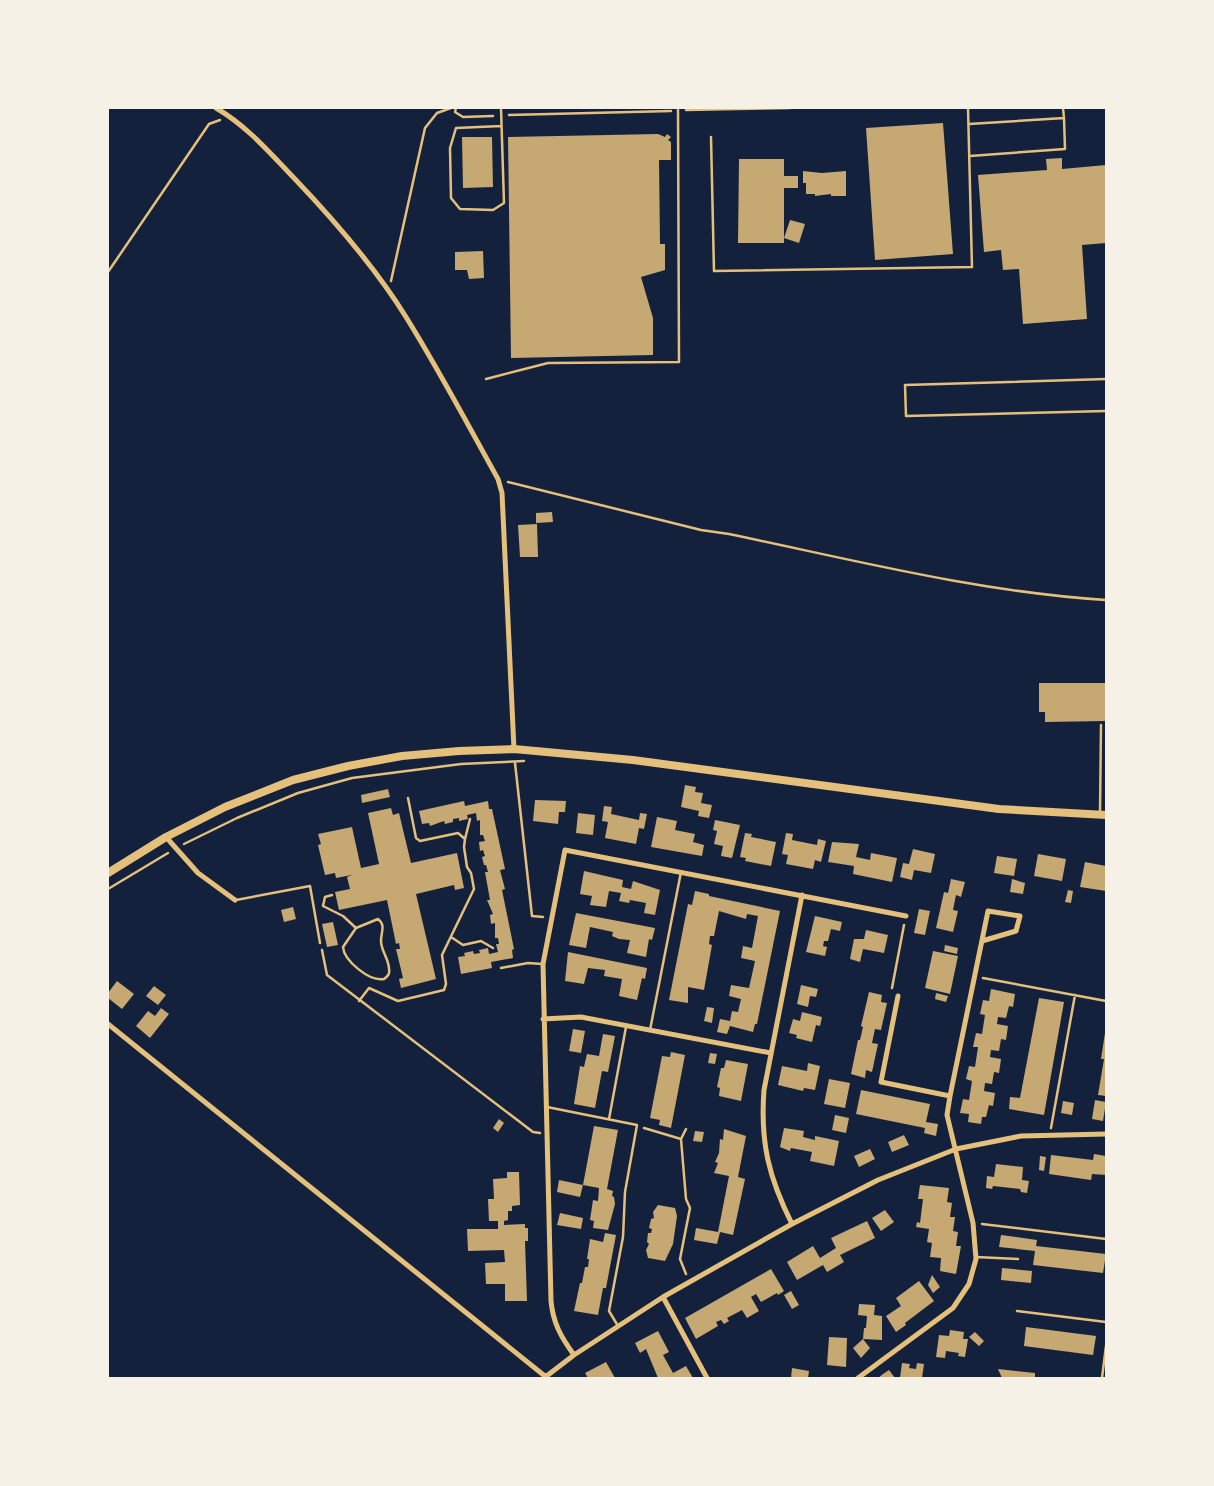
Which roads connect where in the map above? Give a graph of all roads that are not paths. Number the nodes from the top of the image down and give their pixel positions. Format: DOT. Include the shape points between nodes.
graph roads {
  1 [pos="216,108"];
  2 [pos="501,108"];
  3 [pos="968,108"];
  4 [pos="1063,108"];
  5 [pos="678,109"];
  6 [pos="1064,118"];
  7 [pos="968,124"];
  8 [pos="501,126"];
  9 [pos="710,136"];
  10 [pos="969,156"];
  11 [pos="486,378"];
  12 [pos="1106,379"];
  13 [pos="1106,411"];
  14 [pos="1101,725"];
  15 [pos="514,749"];
  16 [pos="1101,762"];
  17 [pos="1106,762"];
  18 [pos="1103,815"];
  19 [pos="166,837"];
  20 [pos="681,871"];
  21 [pos="108,873"];
  22 [pos="802,895"];
  23 [pos="235,900"];
  24 [pos="906,916"];
  25 [pos="982,941"];
  26 [pos="320,942"];
  27 [pos="543,964"];
  28 [pos="501,968"];
  29 [pos="898,996"];
  30 [pos="543,1019"];
  31 [pos="108,1024"];
  32 [pos="626,1025"];
  33 [pos="650,1030"];
  34 [pos="771,1053"];
  35 [pos="950,1096"];
  36 [pos="546,1107"];
  37 [pos="609,1119"];
  38 [pos="1106,1134"];
  39 [pos="956,1149"];
  40 [pos="792,1224"];
  41 [pos="976,1257"];
  42 [pos="1018,1259"];
  43 [pos="663,1297"];
  44 [pos="618,1326"];
  45 [pos="574,1355"];
  46 [pos="545,1378"];
  47 [pos="707,1378"];
  48 [pos="858,1378"];
  1 -- 15 [label="street" via="231,116 258,140 334,220 406,316 498,479 502,493"];
  2 -- 8 [label="lane"];
  3 -- 7 [label="lane"];
  4 -- 6 [label="lane"];
  5 -- 11 [label="lane" via="679,362 548,363"];
  6 -- 7 [label="lane"];
  6 -- 10 [label="lane" via="1065,149"];
  7 -- 10 [label="lane"];
  8 -- 8 [label="lane" via="504,203 493,210 460,210 451,198 450,148 456,128"];
  9 -- 10 [label="lane" via="714,271 972,267"];
  12 -- 13 [label="lane" via="905,385 906,416"];
  14 -- 16 [label="lane"];
  15 -- 18 [label="main road" via="633,760 999,809"];
  15 -- 19 [label="main road" via="402,756 348,766 293,780 225,807"];
  16 -- 17 [label="lane"];
  16 -- 18 [label="lane"];
  19 -- 21 [label="main road"];
  19 -- 23 [label="street" via="198,872"];
  20 -- 22 [label="street"];
  20 -- 27 [label="street" via="566,850"];
  20 -- 33 [label="lane"];
  22 -- 24 [label="street"];
  22 -- 34 [label="street"];
  23 -- 26 [label="lane" via="310,886"];
  25 -- 25 [label="street" via="988,910 1020,916 1016,931"];
  25 -- 35 [label="street"];
  27 -- 28 [label="lane"];
  27 -- 30 [label="street"];
  29 -- 35 [label="street" via="881,1082"];
  30 -- 32 [label="street" via="581,1017"];
  30 -- 36 [label="street"];
  31 -- 46 [label="street"];
  32 -- 33 [label="street"];
  32 -- 37 [label="lane"];
  33 -- 34 [label="street"];
  34 -- 40 [label="street" via="762,1114 765,1154 776,1192"];
  35 -- 39 [label="street" via="947,1114"];
  36 -- 37 [label="lane"];
  36 -- 45 [label="street" via="553,1320 562,1340"];
  37 -- 44 [label="lane" via="637,1126 625,1192 624,1237 609,1311"];
  38 -- 39 [label="street" via="1021,1136"];
  39 -- 40 [label="street" via="878,1180"];
  39 -- 41 [label="street" via="973,1223"];
  40 -- 43 [label="street"];
  41 -- 42 [label="lane"];
  41 -- 48 [label="street" via="969,1284 953,1308"];
  43 -- 44 [label="street"];
  43 -- 47 [label="street"];
  44 -- 45 [label="street"];
  45 -- 46 [label="street"];
}
